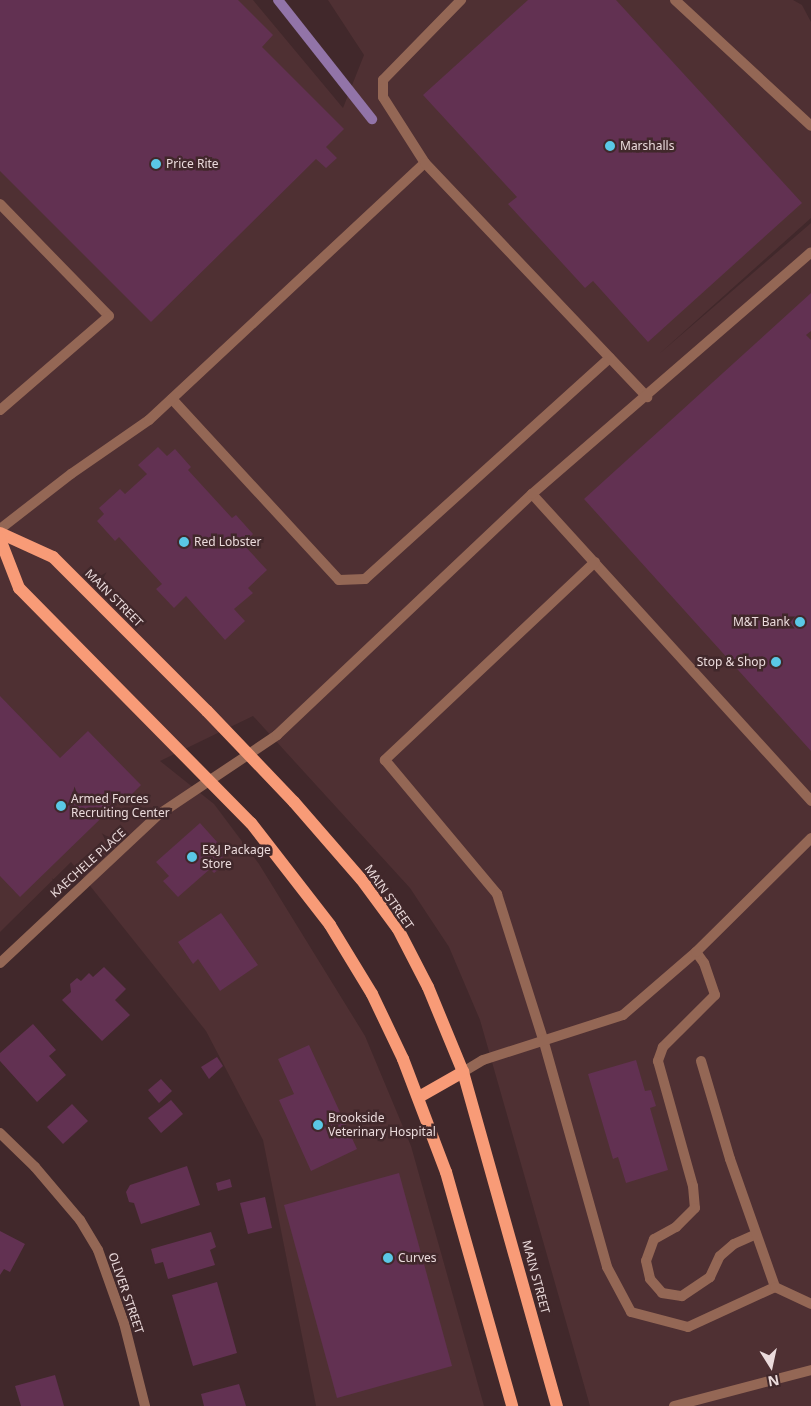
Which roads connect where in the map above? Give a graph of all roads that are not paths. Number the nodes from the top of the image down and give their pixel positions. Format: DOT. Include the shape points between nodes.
graph roads {
  1 [pos="461,0"];
  2 [pos="675,0"];
  3 [pos="811,126"];
  4 [pos="425,163"];
  5 [pos="0,204"];
  6 [pos="811,252"];
  7 [pos="610,358"];
  8 [pos="648,397"];
  9 [pos="172,399"];
  10 [pos="1,408"];
  11 [pos="532,494"];
  12 [pos="0,531"];
  13 [pos="0,539"];
  14 [pos="594,562"];
  15 [pos="249,754"];
  16 [pos="210,779"];
  17 [pos="811,801"];
  18 [pos="811,838"];
  19 [pos="696,952"];
  20 [pos="0,963"];
  21 [pos="543,1039"];
  22 [pos="701,1061"];
  23 [pos="463,1072"];
  24 [pos="419,1098"];
  25 [pos="0,1133"];
  26 [pos="756,1234"];
  27 [pos="775,1287"];
  28 [pos="811,1304"];
  29 [pos="811,1370"];
  30 [pos="145,1406"];
  31 [pos="512,1406"];
  32 [pos="557,1406"];
  33 [pos="674,1406"];
  1 -- 4 [label="street" via="383,80 382,97"];
  2 -- 3 [label="street"];
  4 -- 7 [label="street"];
  4 -- 9 [label="street"];
  5 -- 10 [label="street" via="109,316"];
  6 -- 8 [label="street, KAECHELE PLACE"];
  7 -- 8 [label="street"];
  7 -- 9 [label="street" via="365,579 339,580"];
  8 -- 11 [label="street, KAECHELE PLACE"];
  9 -- 12 [label="street" via="149,420"];
  11 -- 14 [label="street"];
  11 -- 15 [label="street, KAECHELE PLACE" via="277,735"];
  12 -- 15 [label="main road, MAIN STREET" via="53,557"];
  13 -- 16 [label="main road" via="19,588"];
  14 -- 17 [label="street"];
  14 -- 21 [label="street" via="385,760 497,894"];
  15 -- 16 [label="street, KAECHELE PLACE"];
  15 -- 23 [label="main road, MAIN STREET" via="361,879 398,929 428,987"];
  16 -- 20 [label="street, KAECHELE PLACE" via="158,816"];
  16 -- 24 [label="main road" via="284,864 330,925 372,994"];
  18 -- 19 [label="street"];
  19 -- 21 [label="street" via="623,1015"];
  19 -- 26 [label="street" via="704,963 715,995 663,1047 658,1061 693,1186 695,1208 676,1227 654,1239 646,1261 650,1279 662,1293 682,1296 710,1277 720,1256 734,1244"];
  21 -- 23 [label="street" via="483,1060"];
  21 -- 27 [label="street" via="607,1267 631,1312 688,1326"];
  22 -- 26 [label="street"];
  23 -- 24 [label="main road"];
  23 -- 32 [label="main road, MAIN STREET"];
  24 -- 31 [label="main road" via="446,1172"];
  25 -- 30 [label="street, OLIVER STREET" via="35,1167 74,1214 98,1250 121,1314"];
  26 -- 27 [label="street"];
  27 -- 28 [label="street"];
  29 -- 33 [label="street"];
}
